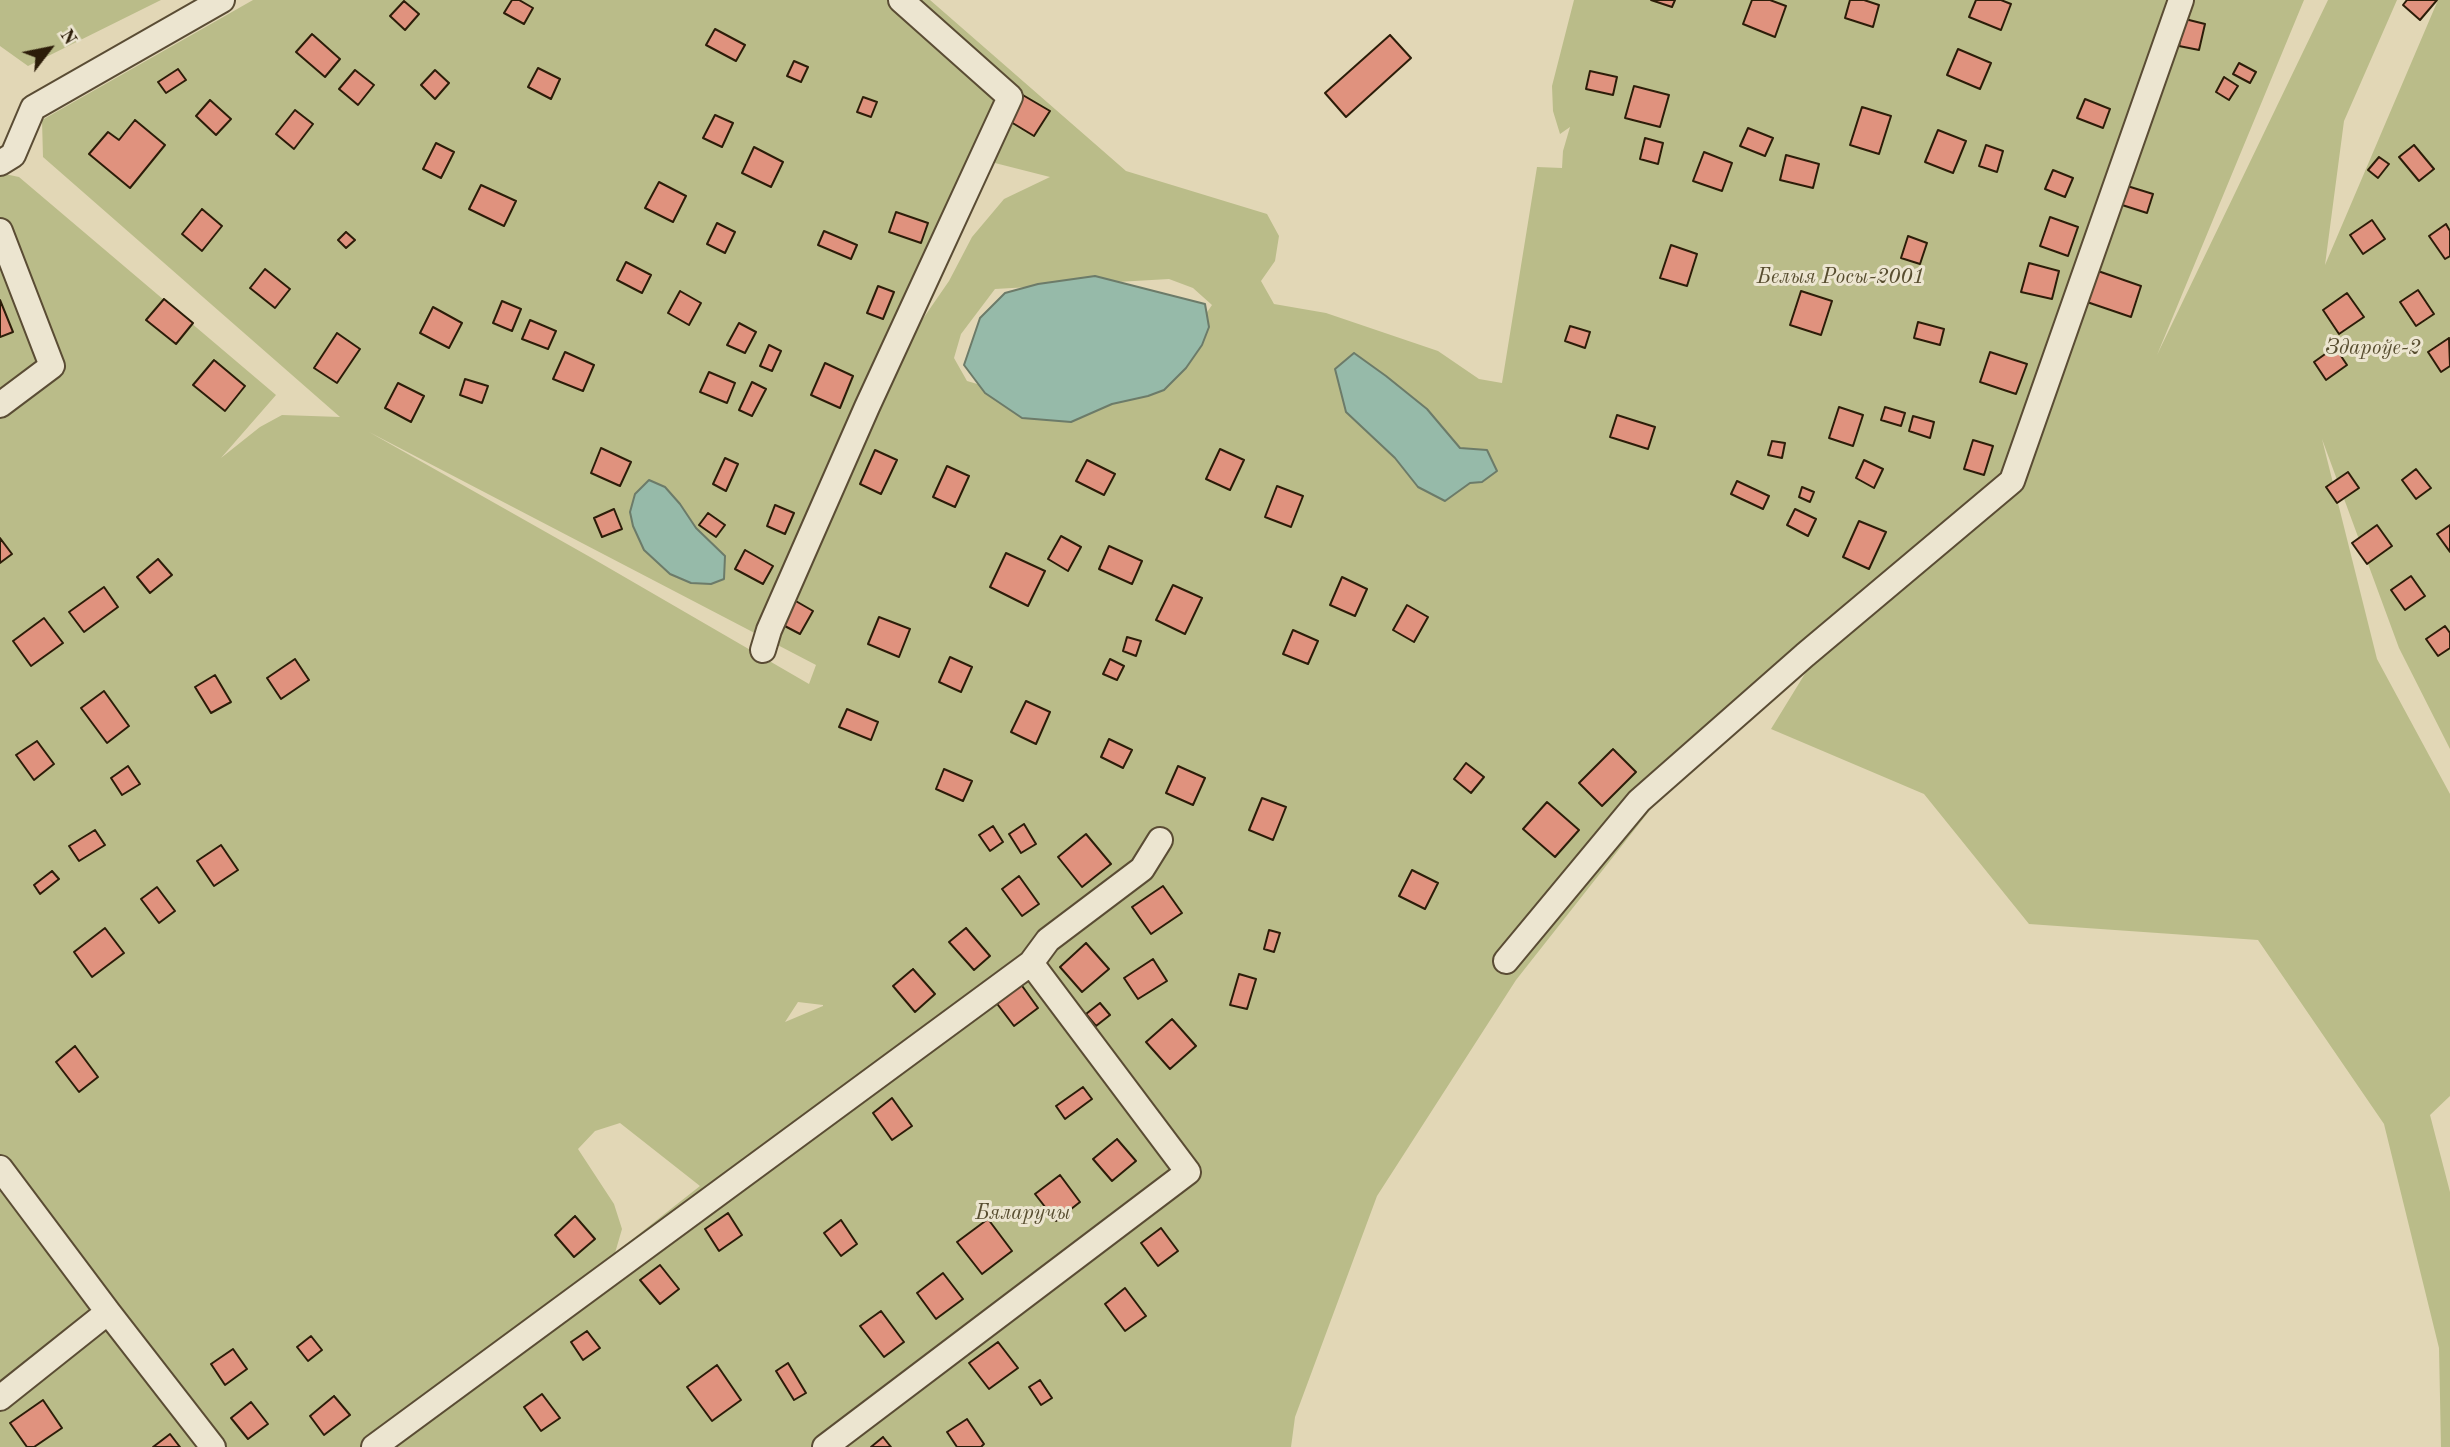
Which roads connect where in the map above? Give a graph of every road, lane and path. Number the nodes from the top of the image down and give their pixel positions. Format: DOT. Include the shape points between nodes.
graph roads {
  1 [pos="222,0"];
  2 [pos="901,0"];
  3 [pos="2181,0"];
  4 [pos="0,163"];
  5 [pos="0,231"];
  6 [pos="0,405"];
  7 [pos="762,650"];
  8 [pos="1160,840"];
  9 [pos="1506,961"];
  10 [pos="1031,963"];
  11 [pos="0,1168"];
  12 [pos="108,1312"];
  13 [pos="0,1398"];
  14 [pos="213,1447"];
  15 [pos="374,1447"];
  16 [pos="825,1447"];
  1 -- 4 [label="street" via="33,108 13,155"];
  2 -- 7 [label="street" via="1010,97 866,407"];
  3 -- 9 [label="street" via="2012,481 1639,801"];
  5 -- 6 [label="street" via="52,366"];
  8 -- 10 [label="street" via="1142,869 1048,940"];
  10 -- 15 [label="street"];
  10 -- 16 [label="street" via="1188,1172"];
  11 -- 12 [label="street"];
  12 -- 13 [label="street"];
  12 -- 14 [label="street"];
}
